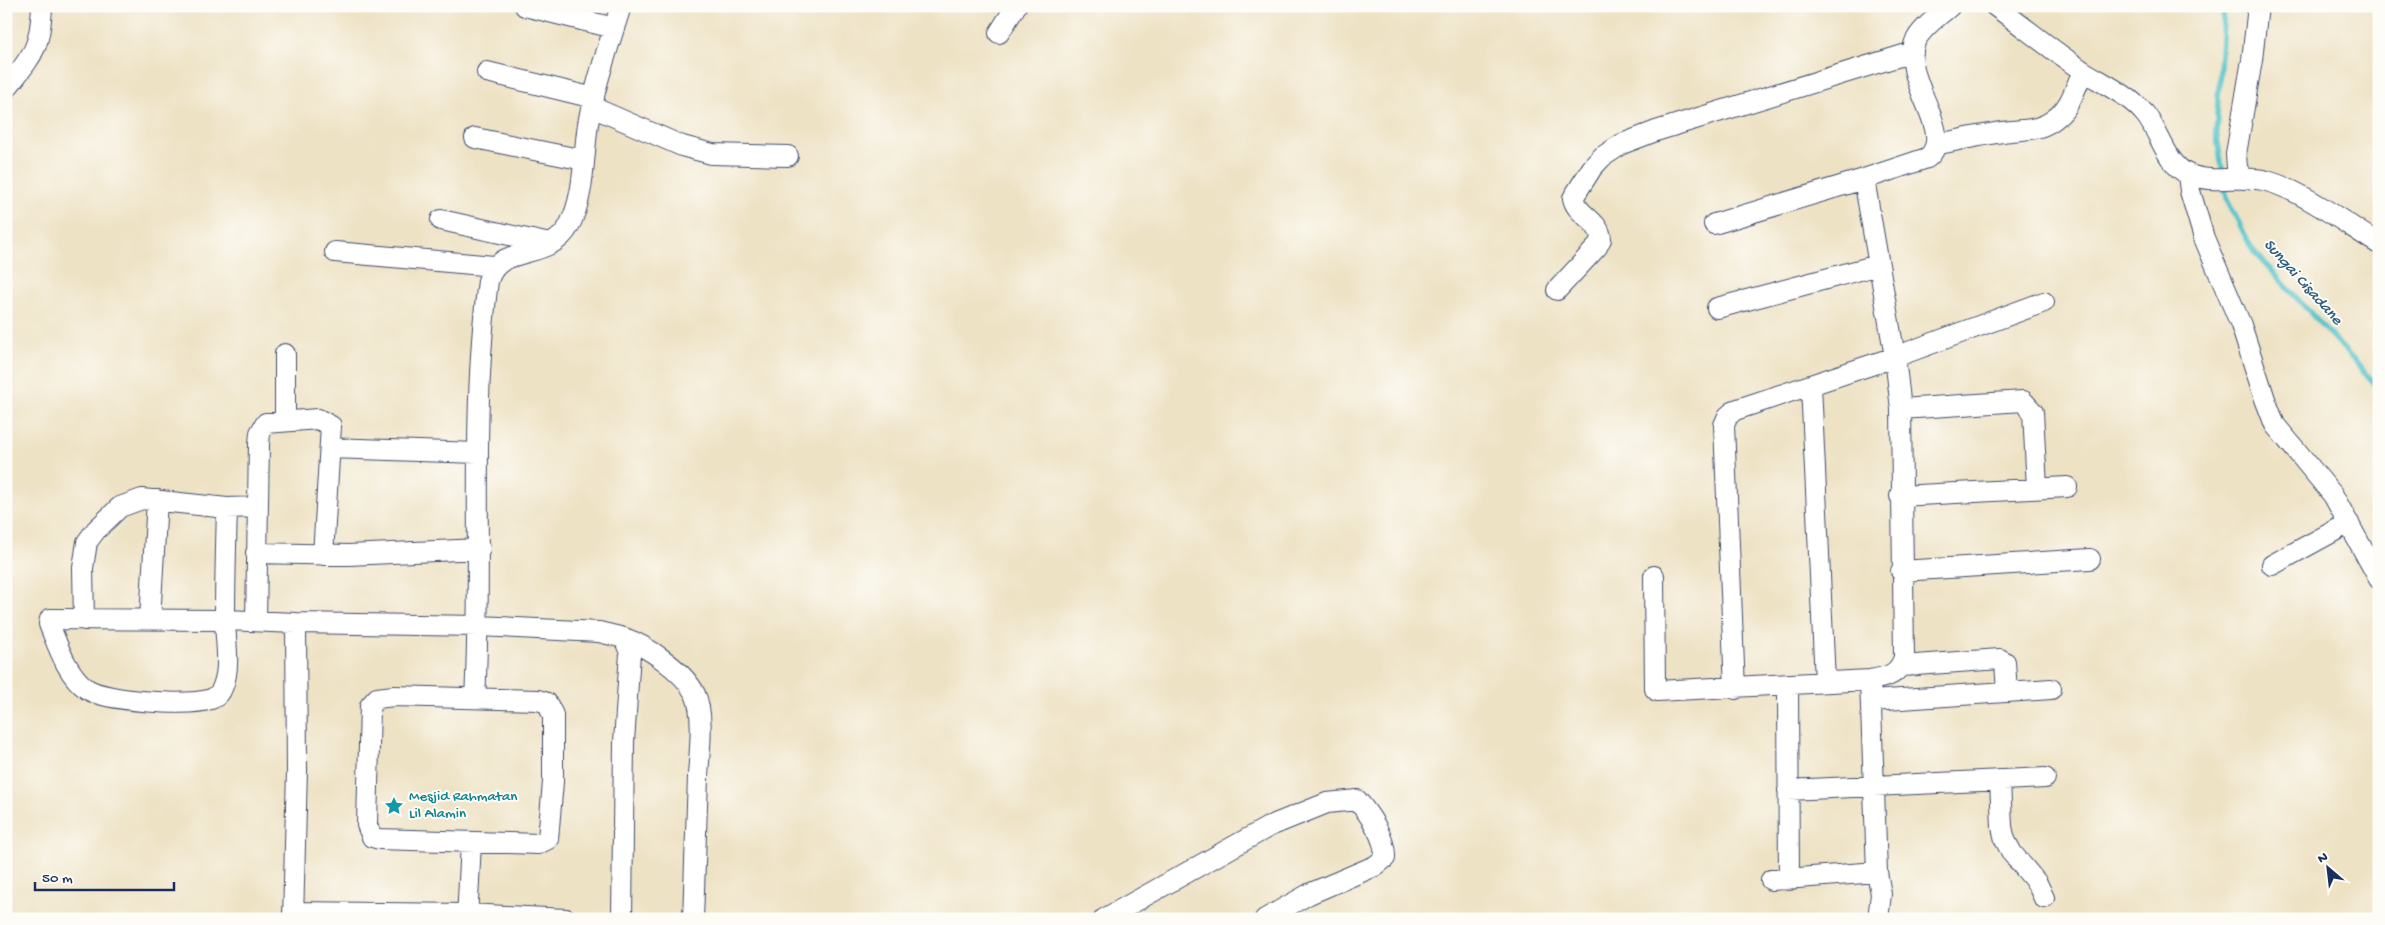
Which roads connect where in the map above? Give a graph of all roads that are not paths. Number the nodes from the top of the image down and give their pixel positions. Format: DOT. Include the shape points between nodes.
graph roads {
  1 [pos="42,6"];
  2 [pos="525,6"];
  3 [pos="621,6"];
  4 [pos="1016,6"];
  5 [pos="1950,6"];
  6 [pos="1995,6"];
  7 [pos="2258,6"];
  8 [pos="614,28"];
  9 [pos="998,33"];
  10 [pos="1913,52"];
  11 [pos="2083,70"];
  12 [pos="487,72"];
  13 [pos="6,88"];
  14 [pos="593,103"];
  15 [pos="476,138"];
  16 [pos="1938,144"];
  17 [pos="788,156"];
  18 [pos="584,160"];
  19 [pos="2195,176"];
  20 [pos="1864,179"];
  21 [pos="2241,179"];
  22 [pos="440,220"];
  23 [pos="1714,224"];
  24 [pos="550,244"];
  25 [pos="2379,244"];
  26 [pos="335,252"];
  27 [pos="1878,265"];
  28 [pos="494,266"];
  29 [pos="1557,290"];
  30 [pos="2044,302"];
  31 [pos="1717,308"];
  32 [pos="285,354"];
  33 [pos="1895,357"];
  34 [pos="1811,385"];
  35 [pos="1901,409"];
  36 [pos="285,421"];
  37 [pos="330,448"];
  38 [pos="478,453"];
  39 [pos="2067,487"];
  40 [pos="2036,488"];
  41 [pos="1900,496"];
  42 [pos="157,500"];
  43 [pos="257,507"];
  44 [pos="227,508"];
  45 [pos="2349,523"];
  46 [pos="480,549"];
  47 [pos="256,553"];
  48 [pos="323,555"];
  49 [pos="2090,559"];
  50 [pos="2272,565"];
  51 [pos="1901,571"];
  52 [pos="2377,572"];
  53 [pos="1654,576"];
  54 [pos="84,620"];
  55 [pos="150,620"];
  56 [pos="225,620"];
  57 [pos="256,622"];
  58 [pos="296,623"];
  59 [pos="479,626"];
  60 [pos="624,638"];
  61 [pos="1902,666"];
  62 [pos="1870,680"];
  63 [pos="1825,681"];
  64 [pos="1788,685"];
  65 [pos="1735,688"];
  66 [pos="2051,689"];
  67 [pos="2007,692"];
  68 [pos="475,698"];
  69 [pos="1871,701"];
  70 [pos="2045,778"];
  71 [pos="2000,780"];
  72 [pos="1874,786"];
  73 [pos="1788,790"];
  74 [pos="471,843"];
  75 [pos="1877,872"];
  76 [pos="2044,898"];
  77 [pos="1133,911"];
  78 [pos="293,915"];
  79 [pos="467,917"];
  80 [pos="566,919"];
  81 [pos="622,919"];
  82 [pos="693,919"];
  83 [pos="1104,919"];
  84 [pos="1264,919"];
  85 [pos="1878,919"];
  1 -- 13 [label="street" via="41,34 34,53"];
  2 -- 8 [label="street"];
  3 -- 8 [label="street"];
  4 -- 9 [label="street"];
  5 -- 10 [label="street" via="1924,29"];
  6 -- 11 [label="street"];
  7 -- 21 [label="street" via="2236,154"];
  8 -- 14 [label="street"];
  10 -- 16 [label="street" via="1915,75 1937,133"];
  10 -- 29 [label="street" via="1656,131 1611,150 1592,168 1573,198 1599,229 1601,240"];
  11 -- 16 [label="street" via="2067,106 2046,125 2035,130"];
  11 -- 19 [label="street" via="2134,103 2151,123 2177,167"];
  12 -- 14 [label="street"];
  14 -- 17 [label="street" via="682,146 712,154"];
  14 -- 18 [label="street"];
  15 -- 18 [label="street"];
  16 -- 20 [label="street" via="1935,152 1927,158"];
  18 -- 24 [label="street" via="574,215 563,234"];
  19 -- 21 [label="street"];
  19 -- 45 [label="street" via="2190,192 2204,238 2241,325 2264,399 2276,425 2333,495"];
  20 -- 23 [label="street"];
  20 -- 27 [label="street"];
  21 -- 25 [label="street" via="2265,180 2285,187"];
  22 -- 24 [label="street"];
  24 -- 28 [label="street"];
  26 -- 28 [label="street"];
  27 -- 31 [label="street"];
  27 -- 33 [label="street"];
  28 -- 38 [label="street" via="488,281 485,306"];
  30 -- 33 [label="street"];
  32 -- 36 [label="street"];
  33 -- 34 [label="street"];
  33 -- 35 [label="street"];
  34 -- 63 [label="street"];
  34 -- 65 [label="street" via="1735,410 1724,425"];
  35 -- 40 [label="street" via="2023,401 2032,412"];
  35 -- 41 [label="street"];
  36 -- 37 [label="street" via="318,419 328,423 332,431"];
  36 -- 43 [label="street" via="266,423 260,433"];
  37 -- 38 [label="street"];
  37 -- 48 [label="street"];
  38 -- 46 [label="street"];
  39 -- 40 [label="street"];
  40 -- 41 [label="street"];
  41 -- 51 [label="street"];
  42 -- 44 [label="street"];
  42 -- 54 [label="street" via="142,499 120,507 87,542 82,568"];
  42 -- 55 [label="street"];
  43 -- 44 [label="street"];
  43 -- 47 [label="street"];
  44 -- 56 [label="street"];
  45 -- 50 [label="street"];
  45 -- 52 [label="street"];
  46 -- 48 [label="street"];
  46 -- 59 [label="street"];
  47 -- 48 [label="street"];
  47 -- 57 [label="street"];
  49 -- 51 [label="street"];
  51 -- 61 [label="street"];
  53 -- 65 [label="street" via="1656,689 1662,692"];
  54 -- 55 [label="street"];
  54 -- 56 [label="street" via="50,619 48,622 68,666 87,689 116,698 182,702 211,699 223,687 227,663"];
  55 -- 56 [label="street"];
  56 -- 57 [label="street"];
  57 -- 58 [label="street"];
  58 -- 59 [label="street"];
  58 -- 78 [label="street" via="297,770"];
  59 -- 60 [label="street" via="599,632"];
  59 -- 68 [label="street"];
  60 -- 81 [label="street" via="630,653 624,742"];
  60 -- 82 [label="street" via="640,644 678,672 688,683 699,705"];
  61 -- 62 [label="street" via="1888,676"];
  61 -- 67 [label="street" via="2000,659 2005,662 2007,670"];
  62 -- 63 [label="street"];
  62 -- 69 [label="street"];
  63 -- 64 [label="street"];
  64 -- 65 [label="street"];
  64 -- 73 [label="street"];
  66 -- 67 [label="street"];
  67 -- 69 [label="street"];
  68 -- 74 [label="street" via="538,700 550,705 553,715 553,782 546,840 538,844"];
  68 -- 74 [label="street" via="382,697 372,701 369,710 367,825 370,835 379,839"];
  69 -- 72 [label="street"];
  70 -- 71 [label="street"];
  71 -- 72 [label="street"];
  71 -- 76 [label="street" via="2005,840"];
  72 -- 73 [label="street"];
  72 -- 75 [label="street"];
  73 -- 75 [label="street" via="1780,880"];
  74 -- 79 [label="street"];
  75 -- 85 [label="street" via="1881,894"];
  77 -- 83 [label="street"];
  77 -- 84 [label="street" via="1270,826 1327,803 1357,800 1386,847 1385,858 1375,866 1309,894"];
  78 -- 79 [label="street"];
  79 -- 80 [label="street"];
}
